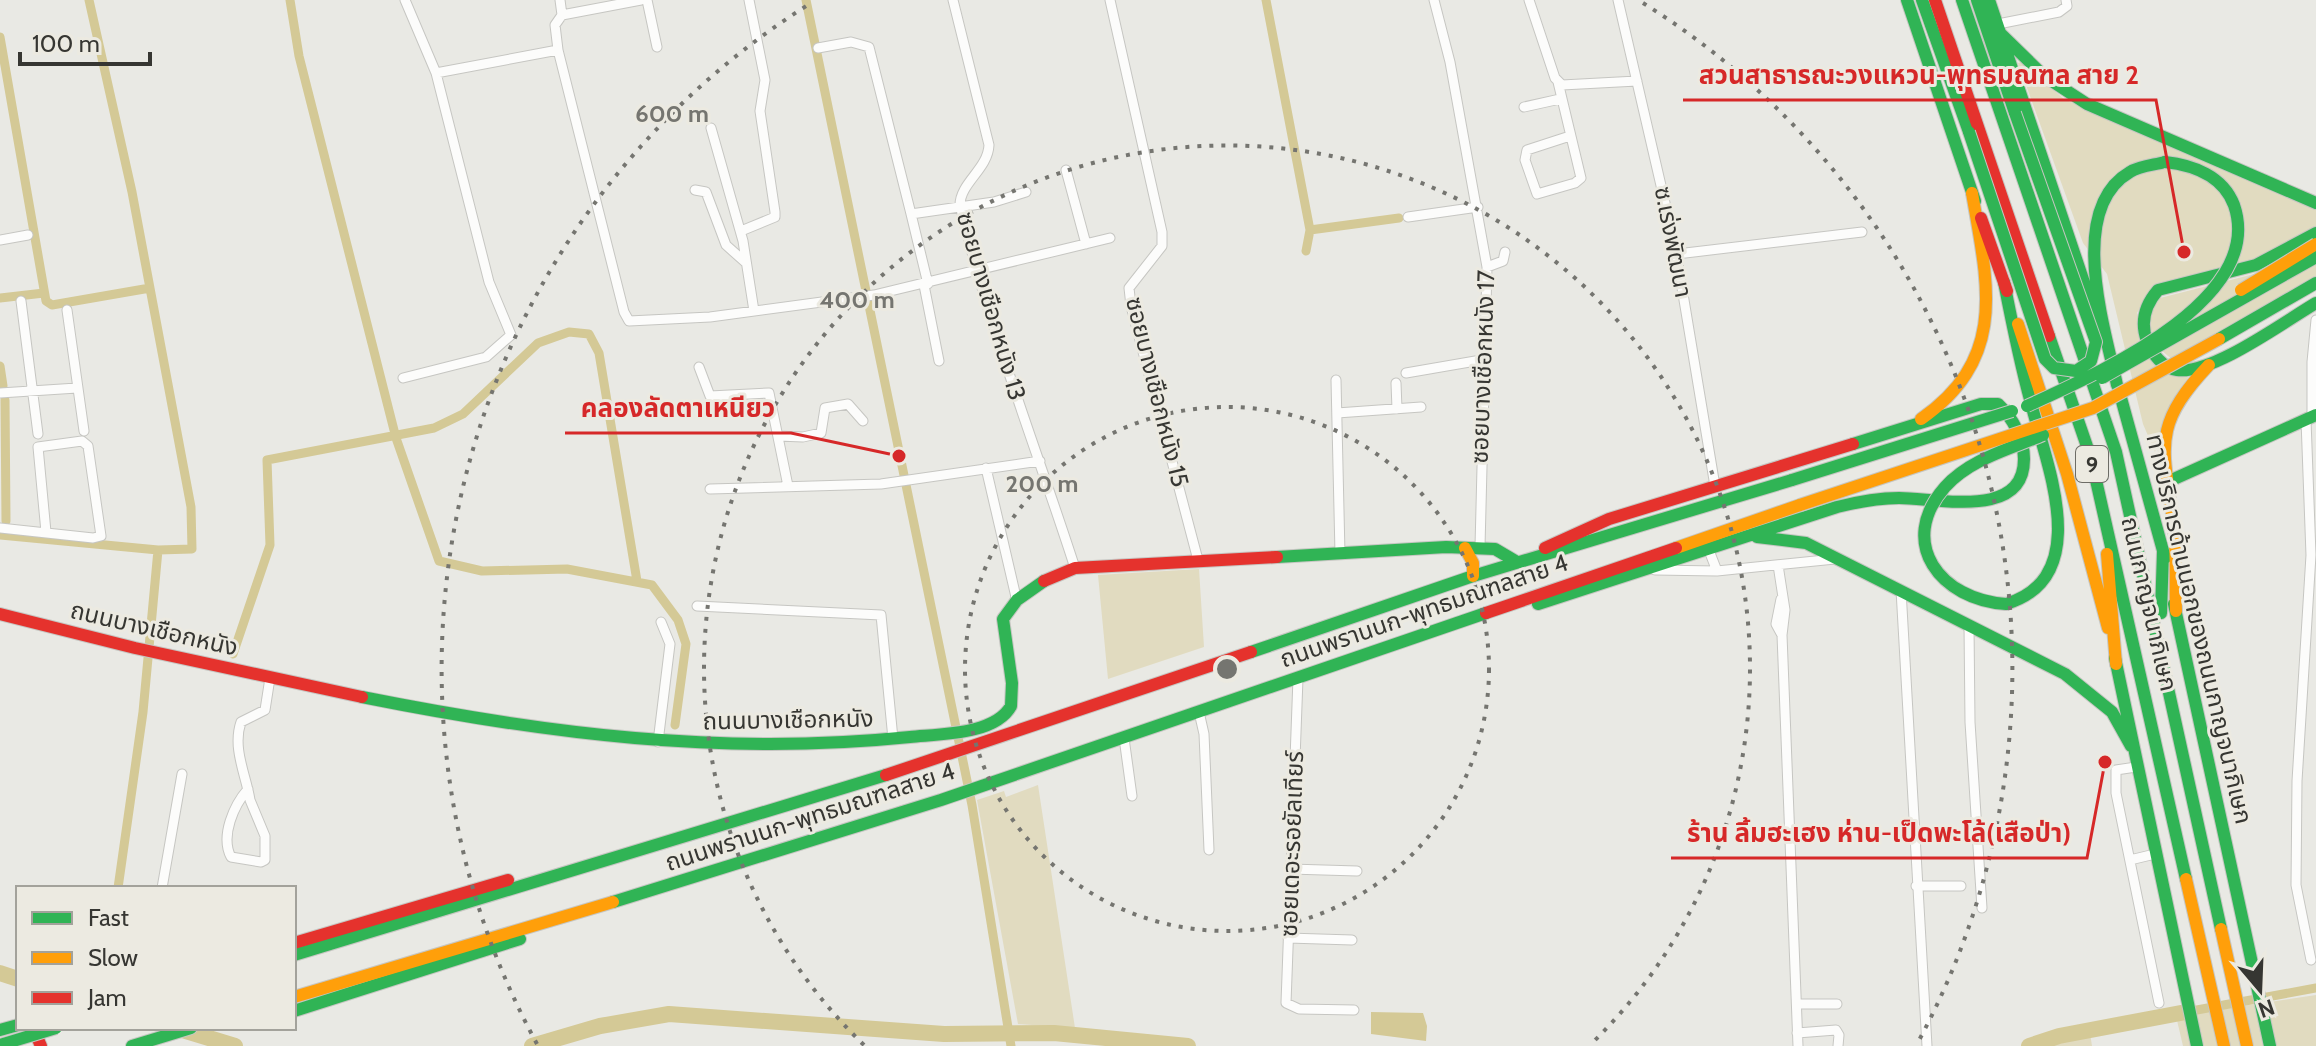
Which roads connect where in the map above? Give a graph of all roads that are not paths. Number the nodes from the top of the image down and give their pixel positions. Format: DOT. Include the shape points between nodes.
graph roads {
  1 [pos="405,0"];
  2 [pos="560,0"];
  3 [pos="644,0"];
  4 [pos="749,0"];
  5 [pos="953,0"];
  6 [pos="1110,0"];
  7 [pos="1434,0"];
  8 [pos="1529,0"];
  9 [pos="1618,0"];
  10 [pos="1907,0"];
  11 [pos="1922,0"];
  12 [pos="1935,0"];
  13 [pos="1962,0"];
  14 [pos="1977,0"];
  15 [pos="1989,0"];
  16 [pos="2066,0"];
  17 [pos="562,15"];
  18 [pos="2000,29"];
  19 [pos="657,47"];
  20 [pos="818,48"];
  21 [pos="558,50"];
  22 [pos="436,73"];
  23 [pos="1637,81"];
  24 [pos="1558,82"];
  25 [pos="1560,99"];
  26 [pos="1524,107"];
  27 [pos="711,128"];
  28 [pos="1570,136"];
  29 [pos="1066,170"];
  30 [pos="695,190"];
  31 [pos="1026,192"];
  32 [pos="1972,193"];
  33 [pos="2316,203"];
  34 [pos="960,205"];
  35 [pos="1478,207"];
  36 [pos="911,214"];
  37 [pos="1408,217"];
  38 [pos="741,231"];
  39 [pos="1862,232"];
  40 [pos="2316,233"];
  41 [pos="28,235"];
  42 [pos="1110,238"];
  43 [pos="0,240"];
  44 [pos="1086,244"];
  45 [pos="2316,244"];
  46 [pos="1505,252"];
  47 [pos="1677,254"];
  48 [pos="2316,257"];
  49 [pos="745,262"];
  50 [pos="1487,267"];
  51 [pos="976,272"];
  52 [pos="2004,282"];
  53 [pos="2316,283"];
  54 [pos="926,284"];
  55 [pos="2316,293"];
  56 [pos="21,301"];
  57 [pos="2316,303"];
  58 [pos="67,310"];
  59 [pos="754,311"];
  60 [pos="2316,320"];
  61 [pos="2219,339"];
  62 [pos="2221,355"];
  63 [pos="1487,359"];
  64 [pos="939,361"];
  65 [pos="699,367"];
  66 [pos="1406,373"];
  67 [pos="403,378"];
  68 [pos="1336,380"];
  69 [pos="2077,382"];
  70 [pos="1396,383"];
  71 [pos="2117,385"];
  72 [pos="77,388"];
  73 [pos="33,391"];
  74 [pos="0,393"];
  75 [pos="2027,406"];
  76 [pos="1421,407"];
  77 [pos="2093,408"];
  78 [pos="1397,409"];
  79 [pos="1337,413"];
  80 [pos="2311,417"];
  81 [pos="863,421"];
  82 [pos="1899,430"];
  83 [pos="84,431"];
  84 [pos="38,434"];
  85 [pos="778,436"];
  86 [pos="1040,461"];
  87 [pos="986,468"];
  88 [pos="2165,483"];
  89 [pos="788,486"];
  90 [pos="1715,486"];
  91 [pos="710,489"];
  92 [pos="0,528"];
  93 [pos="2110,531"];
  94 [pos="46,532"];
  95 [pos="1732,541"];
  96 [pos="1480,547"];
  97 [pos="1465,548"];
  98 [pos="1708,548"];
  99 [pos="2163,551"];
  100 [pos="1340,554"];
  101 [pos="1536,556"];
  102 [pos="1838,558"];
  103 [pos="1198,560"];
  104 [pos="1517,562"];
  105 [pos="1778,565"];
  106 [pos="1075,568"];
  107 [pos="1647,569"];
  108 [pos="1717,571"];
  109 [pos="1473,576"];
  110 [pos="1901,590"];
  111 [pos="1016,597"];
  112 [pos="697,606"];
  113 [pos="2176,611"];
  114 [pos="0,614"];
  115 [pos="661,622"];
  116 [pos="1969,625"];
  117 [pos="1434,629"];
  118 [pos="2160,639"];
  119 [pos="2116,664"];
  120 [pos="270,678"];
  121 [pos="1298,678"];
  122 [pos="1199,712"];
  123 [pos="1124,738"];
  124 [pos="893,739"];
  125 [pos="658,742"];
  126 [pos="2131,746"];
  127 [pos="2136,767"];
  128 [pos="182,774"];
  129 [pos="248,789"];
  130 [pos="1132,796"];
  131 [pos="1209,850"];
  132 [pos="2155,854"];
  133 [pos="610,859"];
  134 [pos="2130,860"];
  135 [pos="1290,869"];
  136 [pos="1357,871"];
  137 [pos="162,886"];
  138 [pos="1916,886"];
  139 [pos="1961,886"];
  140 [pos="1982,908"];
  141 [pos="579,912"];
  142 [pos="1288,938"];
  143 [pos="1352,940"];
  144 [pos="296,942"];
  145 [pos="296,954"];
  146 [pos="2311,960"];
  147 [pos="296,996"];
  148 [pos="2159,1003"];
  149 [pos="1797,1004"];
  150 [pos="1837,1004"];
  151 [pos="296,1010"];
  152 [pos="1354,1010"];
  153 [pos="49,1030"];
  154 [pos="184,1030"];
  155 [pos="1797,1033"];
  156 [pos="0,1045"];
  157 [pos="132,1046"];
  158 [pos="1798,1046"];
  159 [pos="1838,1046"];
  160 [pos="1927,1046"];
  161 [pos="2197,1046"];
  162 [pos="2224,1046"];
  163 [pos="2247,1046"];
  164 [pos="2270,1046"];
  1 -- 22 [label="street"];
  2 -- 17 [label="street"];
  3 -- 17 [label="street"];
  3 -- 19 [label="street"];
  4 -- 38 [label="street" via="765,80 760,111 775,217"];
  5 -- 34 [label="street, ซอยบางเชือกหนัง 13" via="989,145"];
  6 -- 103 [label="street, ซอยบางเชือกหนัง 15" via="1162,232 1162,246 1129,288 1131,306"];
  7 -- 35 [label="street, ซอยบางเชือกหนัง 17"];
  8 -- 24 [label="street"];
  9 -- 23 [label="street, ซ.เร่งพัฒนา"];
  10 -- 32 [label="main road"];
  11 -- 14 [label="main road, bridge" via="2045,359 2054,368 2076,371 2091,361 2096,342"];
  12 -- 93 [label="main road, ถนนกาญจนาภิเษก / 9" via="2081,430"];
  13 -- 118 [label="main road, ถนนกาญจนาภิเษก / 9" via="2116,452"];
  15 -- 18 [label="main road, ทางบริการด้านนอกของถนนกาญจนาภิเษก"];
  16 -- 18 [label="street" via="2059,12"];
  17 -- 21 [label="street" via="555,25"];
  18 -- 33 [label="main road" via="2044,76 2087,104"];
  18 -- 71 [label="main road, ทางบริการด้านนอกของถนนกาญจนาภิเษก"];
  20 -- 36 [label="street" via="851,42 869,47"];
  21 -- 22 [label="street"];
  21 -- 59 [label="street" via="625,317 635,323"];
  22 -- 67 [label="street" via="489,282 511,335 486,357"];
  23 -- 24 [label="street" via="1565,86"];
  23 -- 47 [label="street, ซ.เร่งพัฒนา"];
  24 -- 25 [label="street"];
  25 -- 26 [label="street"];
  25 -- 28 [label="street"];
  27 -- 38 [label="street"];
  28 -- 28 [label="street" via="1527,150 1525,160 1537,194 1580,181"];
  29 -- 44 [label="street"];
  30 -- 49 [label="street" via="706,192 726,245"];
  31 -- 34 [label="street"];
  32 -- 52 [label="main road"];
  32 -- 82 [label="main road" via="1987,300 1982,344 1953,393 1928,415"];
  34 -- 36 [label="street"];
  34 -- 51 [label="street, ซอยบางเชือกหนัง 13"];
  35 -- 37 [label="street"];
  35 -- 50 [label="street, ซอยบางเชือกหนัง 17"];
  36 -- 54 [label="street"];
  38 -- 49 [label="street"];
  39 -- 47 [label="street"];
  40 -- 62 [label="main road" via="2256,265 2174,284 2152,295 2142,327 2160,360 2189,370"];
  41 -- 43 [label="street"];
  42 -- 44 [label="street"];
  44 -- 51 [label="street"];
  45 -- 69 [label="main road, bridge" via="2140,352"];
  46 -- 50 [label="street" via="1503,261"];
  47 -- 90 [label="street, ซ.เร่งพัฒนา"];
  48 -- 75 [label="main road, ถนนพรานนก-พุทธมณฑลสาย 4, bridge" via="2127,366"];
  49 -- 59 [label="street"];
  50 -- 63 [label="street, ซอยบางเชือกหนัง 17"];
  51 -- 54 [label="street"];
  51 -- 86 [label="street, ซอยบางเชือกหนัง 13"];
  52 -- 77 [label="main road, bridge" via="2015,344 2053,490 2059,533 2056,556 2030,594 2006,604 1963,597 1936,573 1927,546 1926,525 1944,487 1966,469"];
  52 -- 119 [label="main road" via="2063,460"];
  53 -- 61 [label="main road, ถนนพรานนก-พุทธมณฑลสาย 4"];
  54 -- 59 [label="street"];
  54 -- 64 [label="street"];
  55 -- 61 [label="main road"];
  56 -- 73 [label="street"];
  57 -- 62 [label="main road"];
  58 -- 72 [label="street"];
  60 -- 80 [label="street"];
  61 -- 77 [label="main road, ถนนพรานนก-พุทธมณฑลสาย 4, bridge"];
  62 -- 88 [label="main road" via="2188,388 2171,416 2161,451"];
  63 -- 66 [label="street"];
  63 -- 96 [label="street, ซอยบางเชือกหนัง 17"];
  65 -- 85 [label="street" via="710,396 769,393"];
  68 -- 79 [label="street"];
  69 -- 71 [label="main road, bridge" via="2199,306 2235,262 2240,233 2227,193 2207,173 2165,162 2142,167 2125,175 2104,198 2095,219 2095,270"];
  69 -- 75 [label="main road, bridge"];
  70 -- 78 [label="street"];
  71 -- 99 [label="main road, ทางบริการด้านนอกของถนนกาญจนาภิเษก"];
  72 -- 73 [label="street"];
  72 -- 83 [label="street"];
  73 -- 74 [label="street"];
  73 -- 84 [label="street"];
  75 -- 101 [label="main road, ถนนพรานนก-พุทธมณฑลสาย 4, bridge"];
  76 -- 78 [label="street"];
  77 -- 117 [label="main road, ถนนพรานนก-พุทธมณฑลสาย 4, bridge"];
  78 -- 79 [label="street"];
  79 -- 100 [label="street"];
  80 -- 88 [label="main road"];
  80 -- 146 [label="street" via="2311,555 2296,885"];
  81 -- 85 [label="street" via="848,404 839,403 825,408 824,429 816,435"];
  82 -- 90 [label="main road"];
  82 -- 95 [label="main road" via="1981,404 1998,404 2009,415 2023,449 2023,474 2011,491 1993,500 1860,502"];
  85 -- 89 [label="street"];
  86 -- 87 [label="street"];
  86 -- 106 [label="street, ซอยบางเชือกหนัง 13"];
  87 -- 89 [label="street" via="899,483"];
  87 -- 111 [label="street"];
  88 -- 113 [label="main road" via="2175,539"];
  89 -- 91 [label="street"];
  90 -- 101 [label="main road" via="1588,527"];
  92 -- 94 [label="street"];
  93 -- 119 [label="main road" via="2106,551"];
  93 -- 162 [label="main road, ถนนกาญจนาภิเษก / 9"];
  94 -- 94 [label="street" via="38,447 82,441 88,446 101,536"];
  95 -- 98 [label="main road"];
  95 -- 102 [label="main road" via="1788,539"];
  96 -- 97 [label="main road"];
  96 -- 104 [label="main road"];
  97 -- 100 [label="main road"];
  97 -- 109 [label="main road"];
  98 -- 107 [label="main road"];
  98 -- 108 [label="street"];
  99 -- 113 [label="main road, ทางบริการด้านนอกของถนนกาญจนาภิเษก"];
  99 -- 118 [label="main road"];
  100 -- 103 [label="main road"];
  101 -- 104 [label="main road, ถนนพรานนก-พุทธมณฑลสาย 4"];
  102 -- 105 [label="street"];
  102 -- 110 [label="main road"];
  103 -- 106 [label="main road"];
  104 -- 109 [label="main road, ถนนพรานนก-พุทธมณฑลสาย 4"];
  105 -- 108 [label="street"];
  105 -- 149 [label="street" via="1781,599 1776,624 1782,635"];
  106 -- 111 [label="main road"];
  107 -- 108 [label="street"];
  107 -- 117 [label="main road" via="1514,611"];
  109 -- 133 [label="main road, ถนนพรานนก-พุทธมณฑลสาย 4" via="932,761"];
  110 -- 116 [label="main road"];
  110 -- 138 [label="street"];
  111 -- 124 [label="main road, ถนนบางเชือกหนัง" via="1002,630 1013,702 1009,712 968,727"];
  112 -- 124 [label="street" via="881,615"];
  113 -- 164 [label="main road, ทางบริการด้านนอกของถนนกาญจนาภิเษก"];
  114 -- 120 [label="main road, ถนนบางเชือกหนัง"];
  115 -- 125 [label="street" via="670,644"];
  116 -- 126 [label="main road" via="2065,674 2112,712"];
  116 -- 140 [label="street"];
  117 -- 121 [label="main road, ถนนพรานนก-พุทธมณฑลสาย 4"];
  118 -- 163 [label="main road, ถนนกาญจนาภิเษก / 9"];
  119 -- 126 [label="main road"];
  120 -- 125 [label="main road, ถนนบางเชือกหนัง" via="539,731"];
  120 -- 129 [label="street" via="265,710 239,725 239,755"];
  121 -- 122 [label="main road, ถนนพรานนก-พุทธมณฑลสาย 4"];
  121 -- 135 [label="street, ซอยเดอะรอยัลเทียร์"];
  122 -- 123 [label="main road, ถนนพรานนก-พุทธมณฑลสาย 4"];
  122 -- 131 [label="street"];
  123 -- 130 [label="street"];
  123 -- 141 [label="main road, ถนนพรานนก-พุทธมณฑลสาย 4"];
  124 -- 125 [label="main road, ถนนบางเชือกหนัง" via="749,745"];
  126 -- 127 [label="main road"];
  127 -- 132 [label="main road"];
  127 -- 134 [label="street" via="2116,770"];
  128 -- 137 [label="street"];
  129 -- 129 [label="street" via="265,836 261,862 231,857 227,848 232,813"];
  132 -- 134 [label="street"];
  132 -- 161 [label="main road"];
  133 -- 144 [label="main road" via="560,866 431,900"];
  133 -- 145 [label="main road, ถนนพรานนก-พุทธมณฑลสาย 4"];
  134 -- 148 [label="street"];
  135 -- 136 [label="street"];
  135 -- 142 [label="street, ซอยเดอะรอยัลเทียร์"];
  138 -- 139 [label="street"];
  138 -- 160 [label="street"];
  141 -- 147 [label="main road, ถนนพรานนก-พุทธมณฑลสาย 4"];
  141 -- 151 [label="main road" via="536,933"];
  142 -- 143 [label="street"];
  142 -- 152 [label="street, ซอยเดอะรอยัลเทียร์" via="1286,1003 1291,1008"];
  149 -- 150 [label="street"];
  149 -- 155 [label="street"];
  153 -- 156 [label="main road, bridge"];
  154 -- 157 [label="main road"];
  155 -- 158 [label="street"];
  155 -- 159 [label="street" via="1836,1030"];
}
